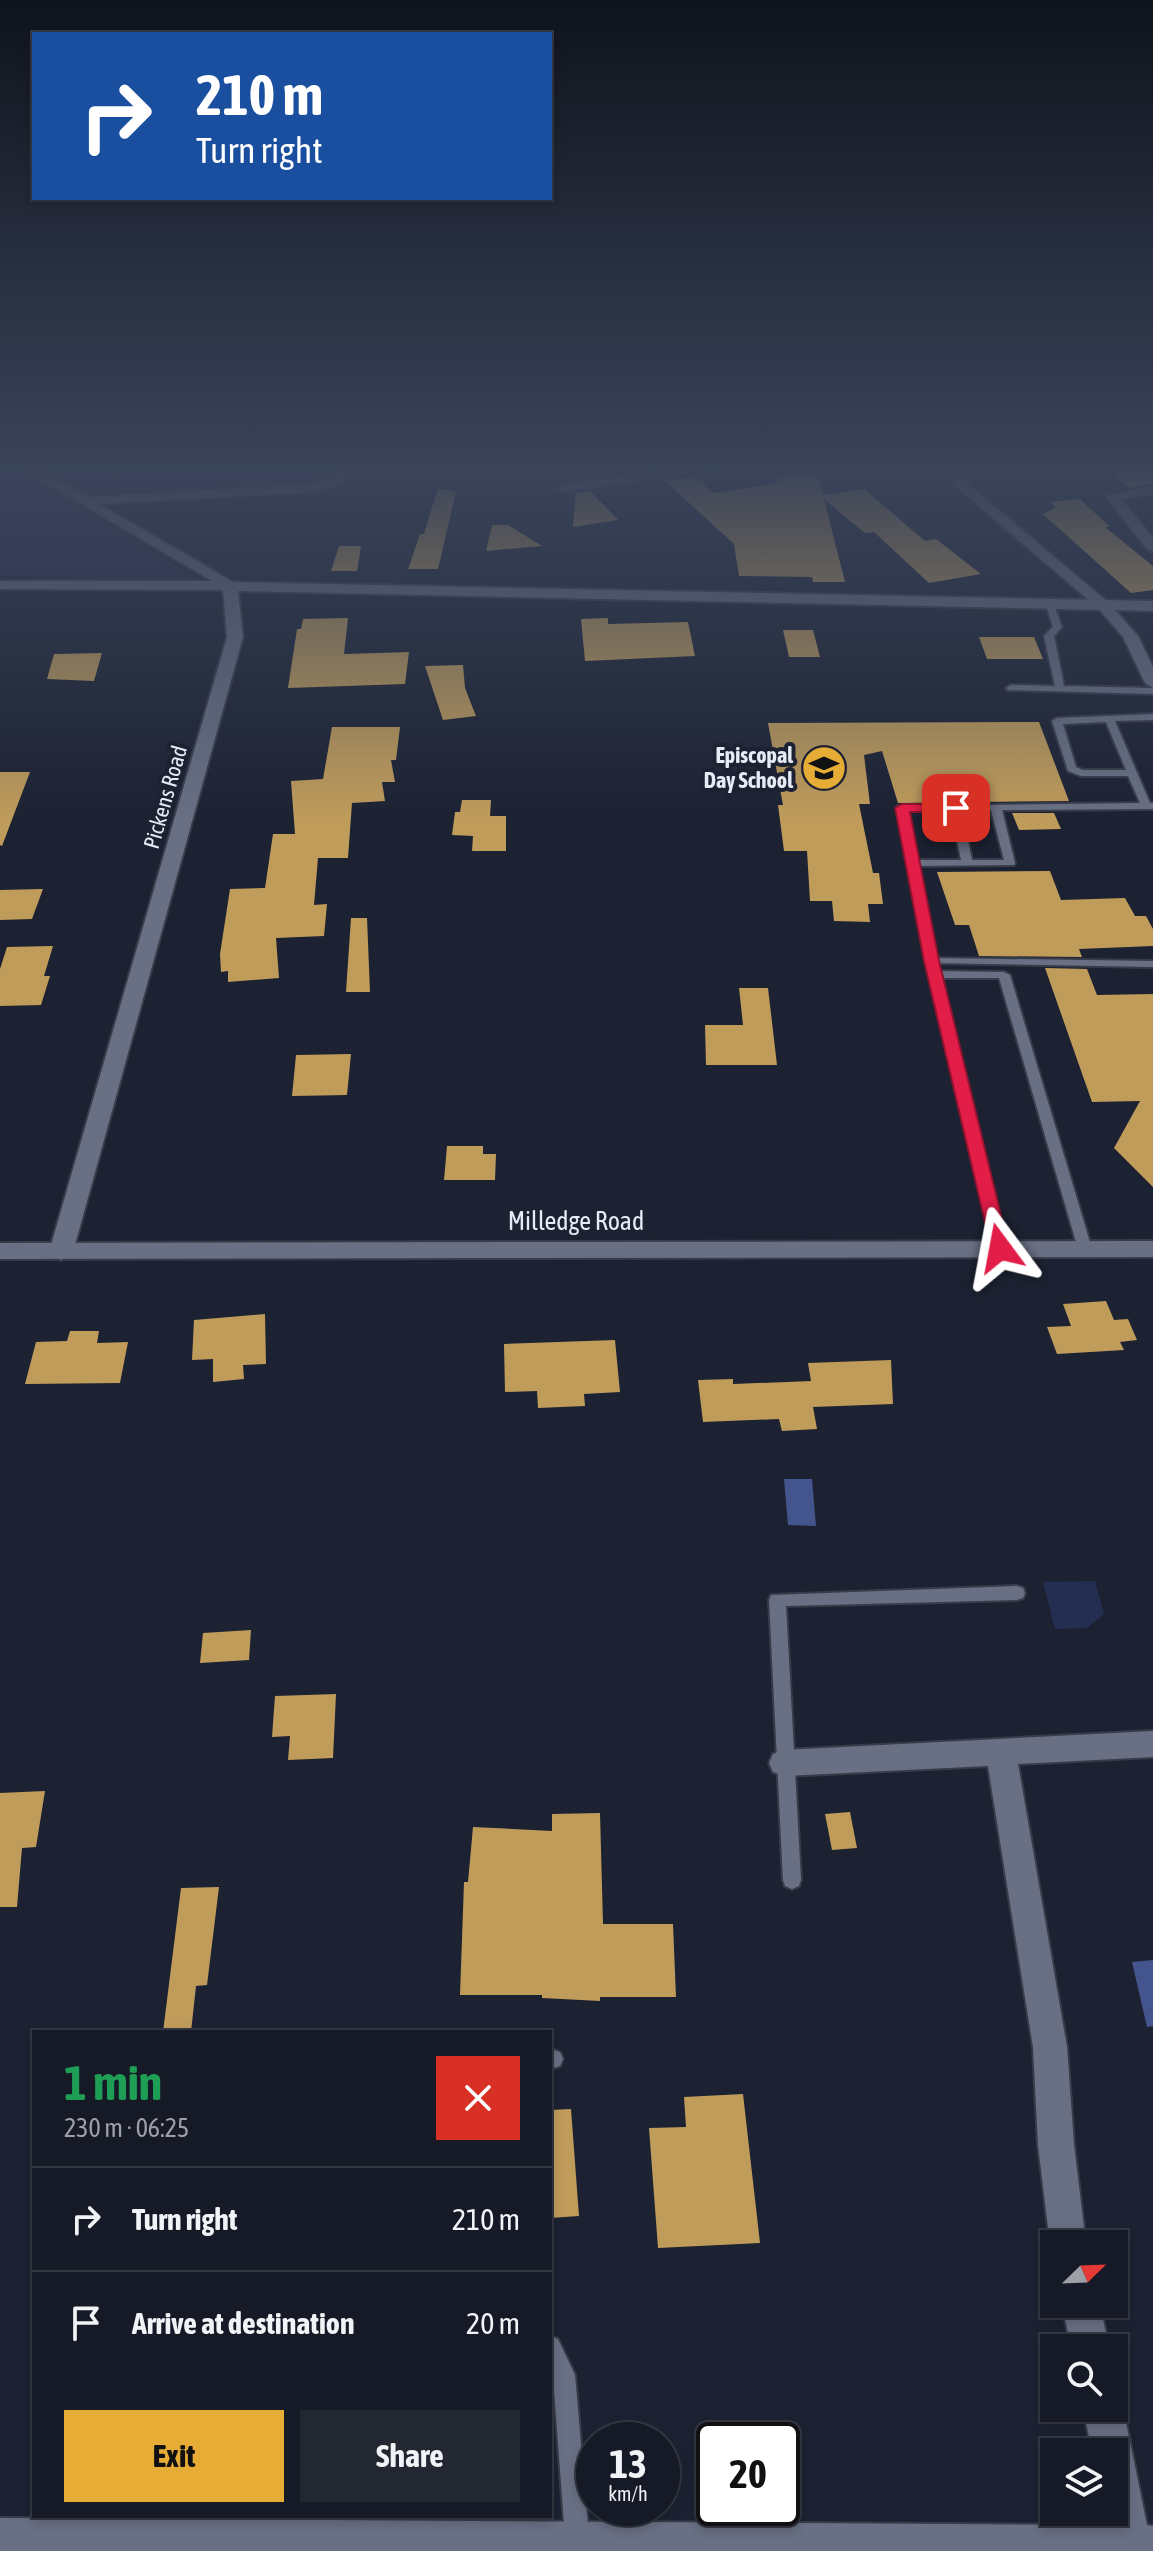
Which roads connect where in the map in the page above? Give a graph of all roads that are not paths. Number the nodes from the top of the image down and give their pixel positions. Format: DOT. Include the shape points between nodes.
graph roads {
  1 [pos="225,583"];
  2 [pos="1077,583"];
  3 [pos="0,585"];
  4 [pos="230,586"];
  5 [pos="1050,605"];
  6 [pos="1104,606"];
  7 [pos="1153,606"];
  8 [pos="1153,683"];
  9 [pos="1011,688"];
  10 [pos="1060,689"];
  11 [pos="1153,691"];
  12 [pos="1153,717"];
  13 [pos="1109,718"];
  14 [pos="1131,773"];
  15 [pos="1149,806"];
  16 [pos="956,808"];
  17 [pos="996,808"];
  18 [pos="913,863"];
  19 [pos="967,863"];
  20 [pos="1153,964"];
  21 [pos="933,968"];
  22 [pos="1000,1248"];
  23 [pos="1085,1249"];
  24 [pos="1153,1249"];
  25 [pos="0,1251"];
  26 [pos="61,1252"];
  27 [pos="1017,1593"];
  28 [pos="1153,1745"];
  29 [pos="1001,1752"];
  30 [pos="784,1763"];
  31 [pos="792,1880"];
  32 [pos="1067,2230"];
  33 [pos="552,2351"];
  34 [pos="1128,2504"];
  35 [pos="0,2538"];
  36 [pos="577,2542"];
  37 [pos="1142,2546"];
  1 -- 4 [label="street"];
  2 -- 6 [label="street"];
  3 -- 4 [label="street"];
  4 -- 5 [label="street"];
  4 -- 26 [label="street, Pickens Road" via="235,637"];
  5 -- 6 [label="street"];
  5 -- 10 [label="lane" via="1058,627 1049,636"];
  6 -- 7 [label="street"];
  6 -- 8 [label="street" via="1130,636"];
  9 -- 10 [label="lane"];
  10 -- 11 [label="lane"];
  12 -- 13 [label="lane"];
  13 -- 14 [label="lane"];
  13 -- 14 [label="lane" via="1057,721 1072,769"];
  14 -- 15 [label="lane"];
  15 -- 17 [label="lane"];
  16 -- 17 [label="lane"];
  16 -- 18 [label="lane" via="902,808"];
  16 -- 19 [label="lane"];
  17 -- 19 [label="lane" via="1010,863"];
  18 -- 19 [label="lane"];
  18 -- 21 [label="lane"];
  20 -- 21 [label="lane"];
  21 -- 22 [label="lane"];
  21 -- 23 [label="lane" via="1004,975"];
  22 -- 23 [label="street, Milledge Road"];
  22 -- 26 [label="street, Milledge Road"];
  23 -- 24 [label="street, Milledge Road"];
  25 -- 26 [label="street, Milledge Road"];
  27 -- 30 [label="lane" via="777,1600"];
  28 -- 29 [label="street"];
  29 -- 30 [label="street"];
  29 -- 32 [label="street" via="1050,2047"];
  30 -- 31 [label="lane"];
  33 -- 36 [label="lane" via="564,2375"];
  34 -- 37 [label="street"];
  35 -- 36 [label="street"];
  36 -- 37 [label="street"];
}
